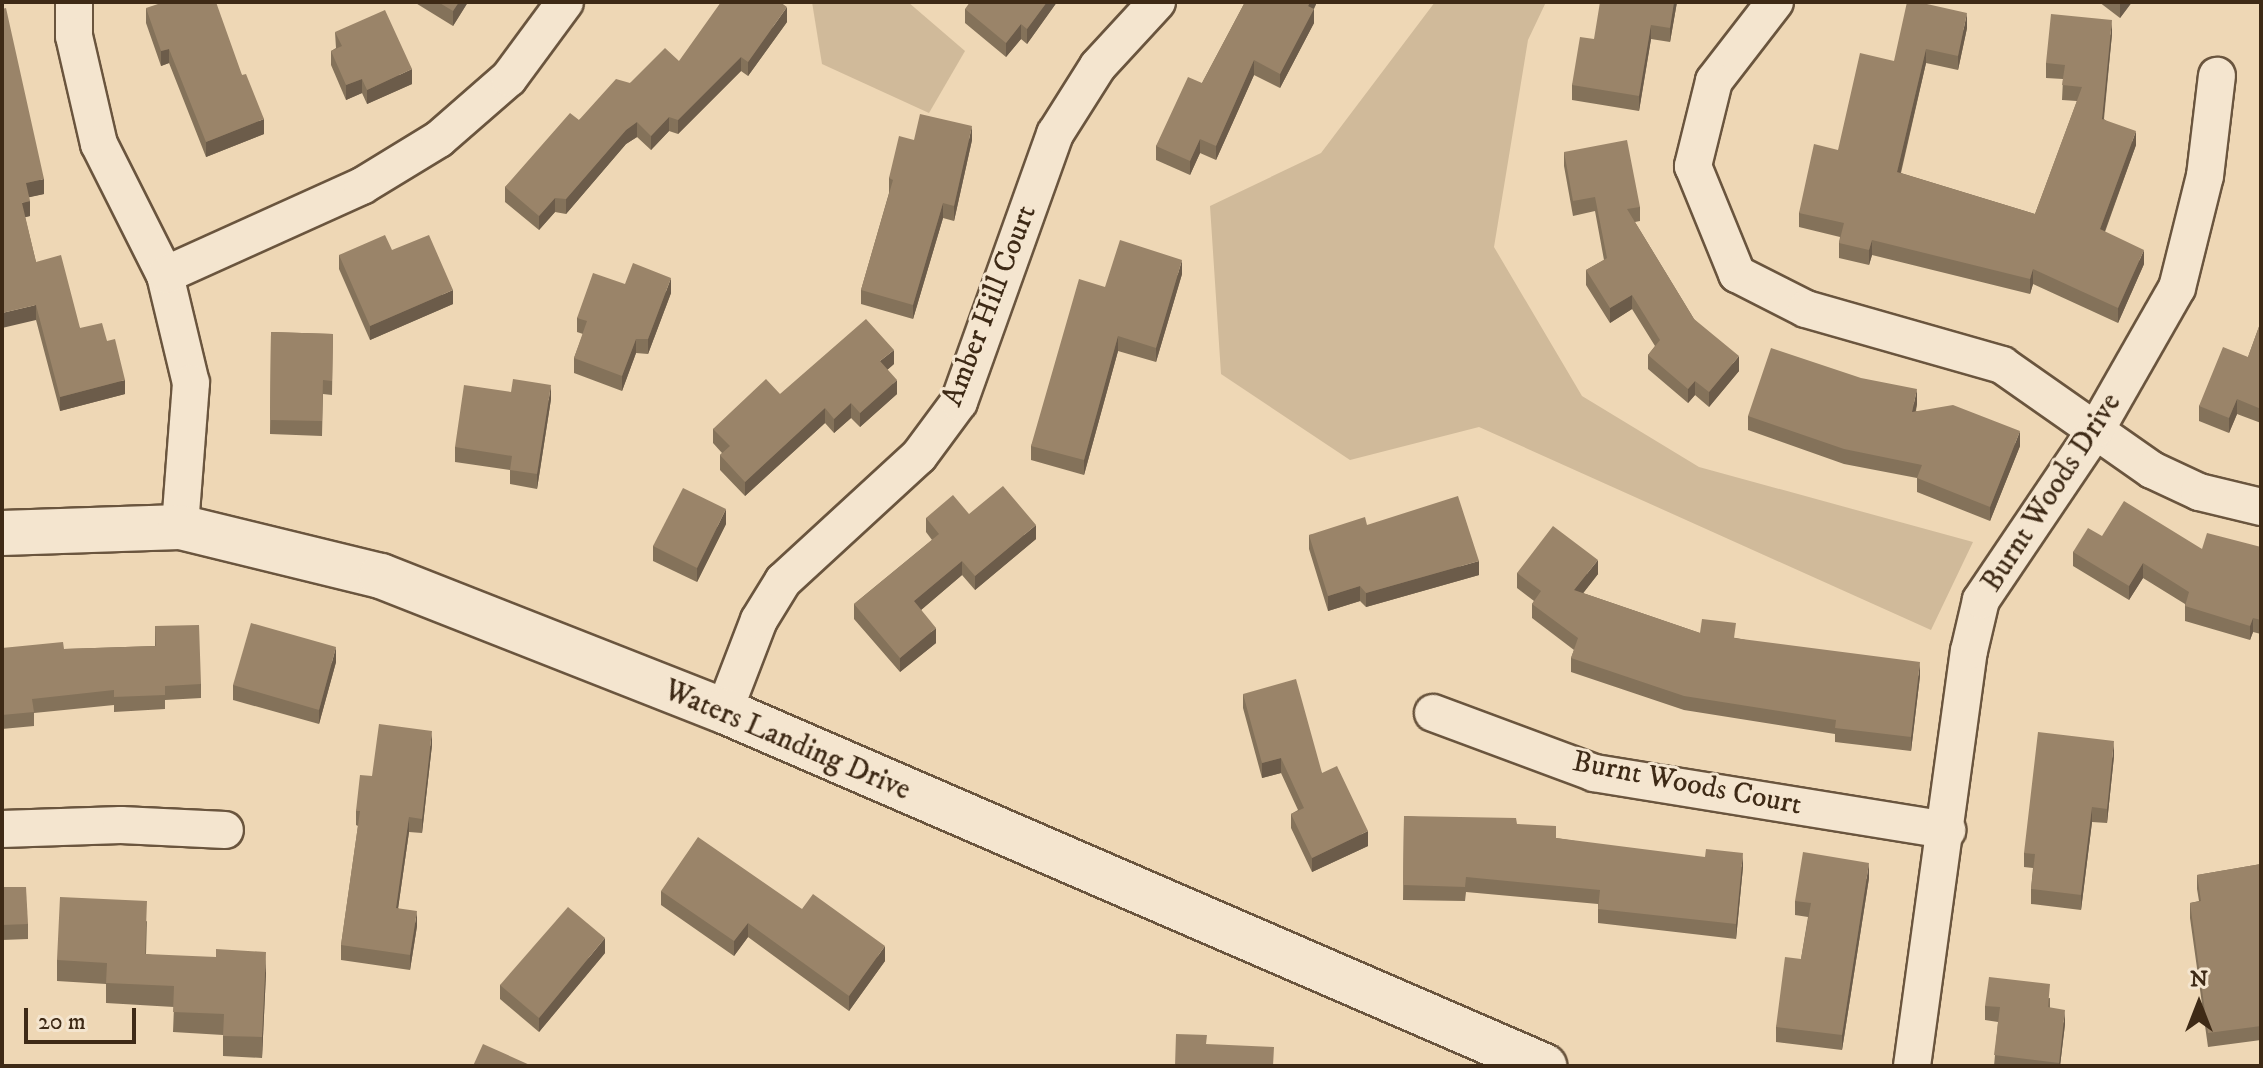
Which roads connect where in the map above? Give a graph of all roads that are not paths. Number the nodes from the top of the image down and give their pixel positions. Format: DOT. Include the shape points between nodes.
graph roads {
  1 [pos="74,2"];
  2 [pos="565,2"];
  3 [pos="1157,2"];
  4 [pos="1775,2"];
  5 [pos="2217,76"];
  6 [pos="165,275"];
  7 [pos="2097,428"];
  8 [pos="2261,507"];
  9 [pos="180,527"];
  10 [pos="2,533"];
  11 [pos="724,711"];
  12 [pos="1433,713"];
  13 [pos="2,829"];
  14 [pos="225,830"];
  15 [pos="1947,830"];
  16 [pos="1544,1066"];
  17 [pos="1912,1066"];
  1 -- 6 [label="street" via="74,36 99,144"];
  2 -- 6 [label="street" via="509,78 439,139 362,186"];
  3 -- 11 [label="street, Amber Hill Court" via="1098,66 1055,134 959,402 919,456 783,581 759,620"];
  4 -- 7 [label="street" via="1714,81 1693,166 1737,274 1806,309 2002,365"];
  5 -- 7 [label="street, Burnt Woods Drive" via="2205,176 2177,288"];
  6 -- 9 [label="street" via="191,383"];
  7 -- 8 [label="street" via="2152,470 2199,492"];
  7 -- 15 [label="street, Burnt Woods Drive" via="1981,600 1969,651"];
  9 -- 10 [label="street, Waters Landing Drive"];
  9 -- 11 [label="street, Waters Landing Drive" via="381,576"];
  11 -- 16 [label="street, Waters Landing Drive"];
  12 -- 15 [label="street, Burnt Woods Court" via="1594,773"];
  13 -- 14 [label="street" via="121,825"];
  15 -- 17 [label="street, Burnt Woods Drive"];
}
